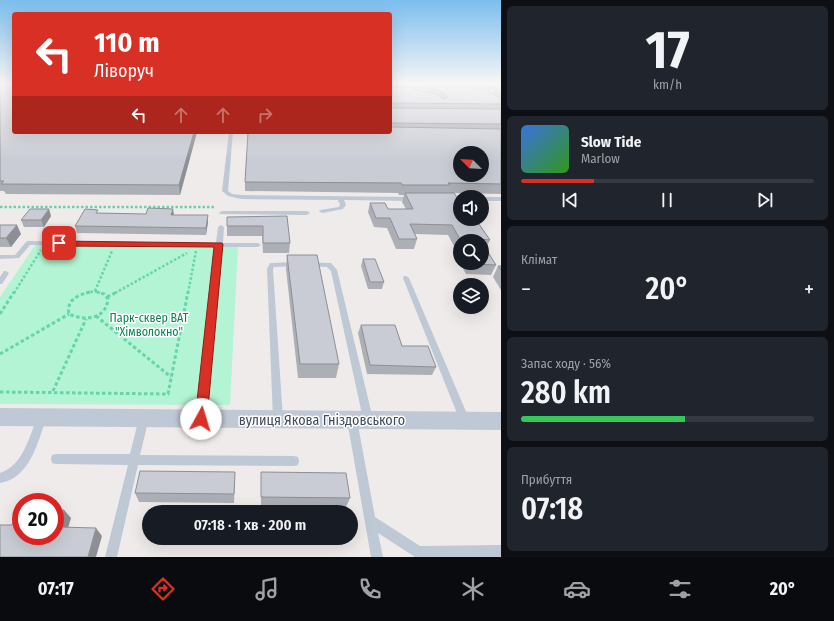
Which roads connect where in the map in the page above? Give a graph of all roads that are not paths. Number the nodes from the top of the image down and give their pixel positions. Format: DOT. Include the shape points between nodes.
graph roads {
  1 [pos="231,134"];
  2 [pos="340,198"];
  3 [pos="422,199"];
  4 [pos="489,199"];
  5 [pos="501,199"];
  6 [pos="223,210"];
  7 [pos="322,211"];
  8 [pos="307,213"];
  9 [pos="221,227"];
  10 [pos="219,244"];
  11 [pos="258,245"];
  12 [pos="0,257"];
  13 [pos="6,273"];
  14 [pos="406,278"];
  15 [pos="0,282"];
  16 [pos="0,417"];
  17 [pos="42,417"];
  18 [pos="144,418"];
  19 [pos="201,419"];
  20 [pos="278,419"];
  21 [pos="360,420"];
  22 [pos="465,421"];
  23 [pos="501,421"];
  24 [pos="56,459"];
  25 [pos="134,460"];
  26 [pos="294,461"];
  27 [pos="0,478"];
  28 [pos="370,520"];
  29 [pos="501,551"];
  30 [pos="419,554"];
  31 [pos="111,557"];
  32 [pos="377,557"];
  1 -- 2 [label="lane" via="225,191 227,194 241,197"];
  2 -- 3 [label="lane"];
  2 -- 7 [label="lane" via="341,208"];
  4 -- 5 [label="lane"];
  6 -- 8 [label="lane"];
  9 -- 10 [label="lane"];
  10 -- 11 [label="lane"];
  10 -- 12 [label="lane" via="28,243 17,257"];
  10 -- 19 [label="lane"];
  13 -- 15 [label="lane"];
  14 -- 22 [label="lane"];
  16 -- 17 [label="street, вулиця Якова Гніздовського"];
  17 -- 18 [label="street, вулиця Якова Гніздовського"];
  17 -- 27 [label="lane" via="24,460 7,477"];
  18 -- 19 [label="street, вулиця Якова Гніздовського"];
  18 -- 25 [label="lane"];
  19 -- 20 [label="street, вулиця Якова Гніздовського"];
  20 -- 21 [label="street, вулиця Якова Гніздовського"];
  20 -- 21 [label="lane" via="271,267 276,264 324,264 334,270"];
  21 -- 22 [label="street, вулиця Якова Гніздовського"];
  21 -- 28 [label="lane"];
  22 -- 23 [label="street, вулиця Якова Гніздовського"];
  24 -- 25 [label="lane"];
  25 -- 26 [label="lane"];
  25 -- 31 [label="lane"];
  28 -- 30 [label="lane"];
  28 -- 32 [label="lane"];
  29 -- 30 [label="lane"];
}
